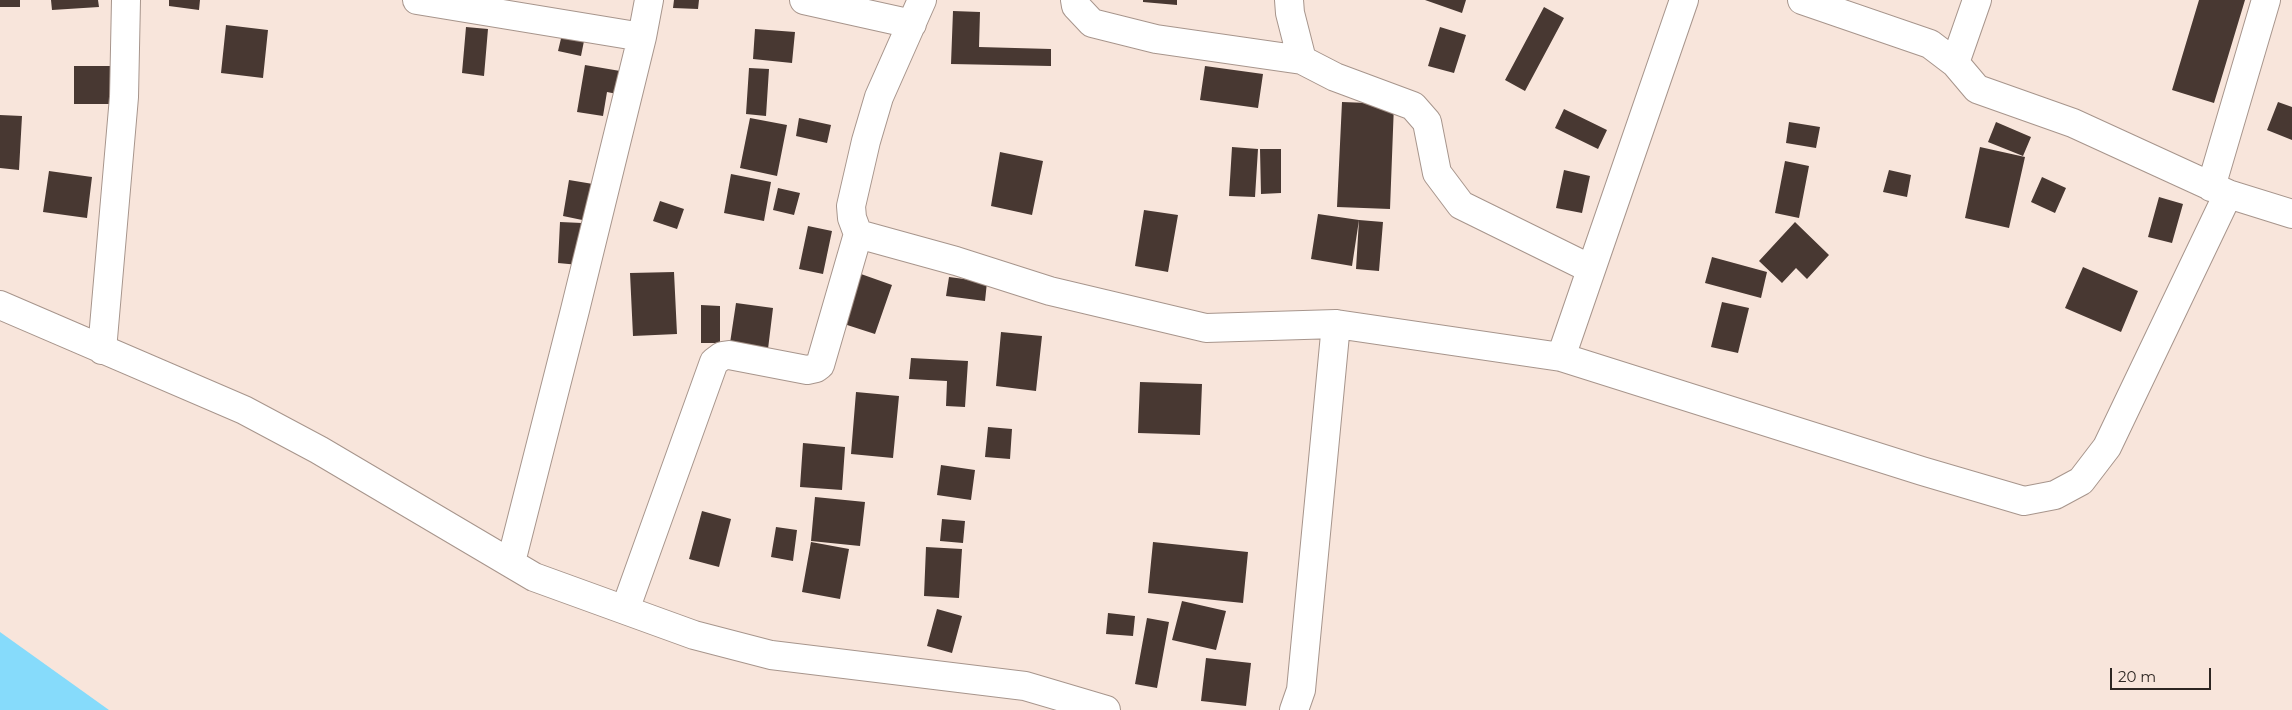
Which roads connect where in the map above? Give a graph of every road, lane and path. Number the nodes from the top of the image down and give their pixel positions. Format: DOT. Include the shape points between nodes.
graph roads {
  1 [pos="126,0"];
  2 [pos="417,0"];
  3 [pos="649,0"];
  4 [pos="804,0"];
  5 [pos="922,0"];
  6 [pos="1075,0"];
  7 [pos="1289,0"];
  8 [pos="1684,0"];
  9 [pos="1802,0"];
  10 [pos="1977,0"];
  11 [pos="2266,0"];
  12 [pos="512,7"];
  13 [pos="912,24"];
  14 [pos="642,37"];
  15 [pos="1302,60"];
  16 [pos="1955,63"];
  17 [pos="2219,190"];
  18 [pos="2292,214"];
  19 [pos="858,234"];
  20 [pos="1591,269"];
  21 [pos="0,305"];
  22 [pos="1336,324"];
  23 [pos="102,350"];
  24 [pos="1560,357"];
  25 [pos="511,562"];
  26 [pos="625,610"];
  27 [pos="1106,710"];
  28 [pos="1294,710"];
  1 -- 23 [label="street" via="124,97"];
  2 -- 12 [label="street"];
  3 -- 14 [label="street"];
  4 -- 13 [label="street"];
  5 -- 13 [label="street"];
  6 -- 15 [label="street" via="1076,6 1092,23 1156,39"];
  7 -- 15 [label="street"];
  8 -- 20 [label="street"];
  9 -- 16 [label="street" via="1930,44"];
  10 -- 16 [label="street"];
  11 -- 17 [label="street"];
  12 -- 14 [label="street"];
  13 -- 19 [label="street" via="879,98 866,140 852,206 852,218"];
  14 -- 25 [label="street"];
  15 -- 20 [label="street" via="1335,78 1413,106 1427,122 1437,173 1461,205"];
  16 -- 17 [label="street" via="1977,89 2073,123"];
  17 -- 18 [label="street"];
  17 -- 24 [label="street" via="2107,447 2081,481 2055,495 2024,501"];
  19 -- 22 [label="street" via="1050,291 1206,328"];
  19 -- 26 [label="street" via="820,365 807,370 729,355 714,362"];
  20 -- 24 [label="street"];
  21 -- 23 [label="street"];
  22 -- 24 [label="street"];
  22 -- 28 [label="street" via="1301,690"];
  23 -- 25 [label="street" via="244,410"];
  25 -- 26 [label="street" via="534,576"];
  26 -- 27 [label="street" via="694,636 771,655 1025,686"];
}
